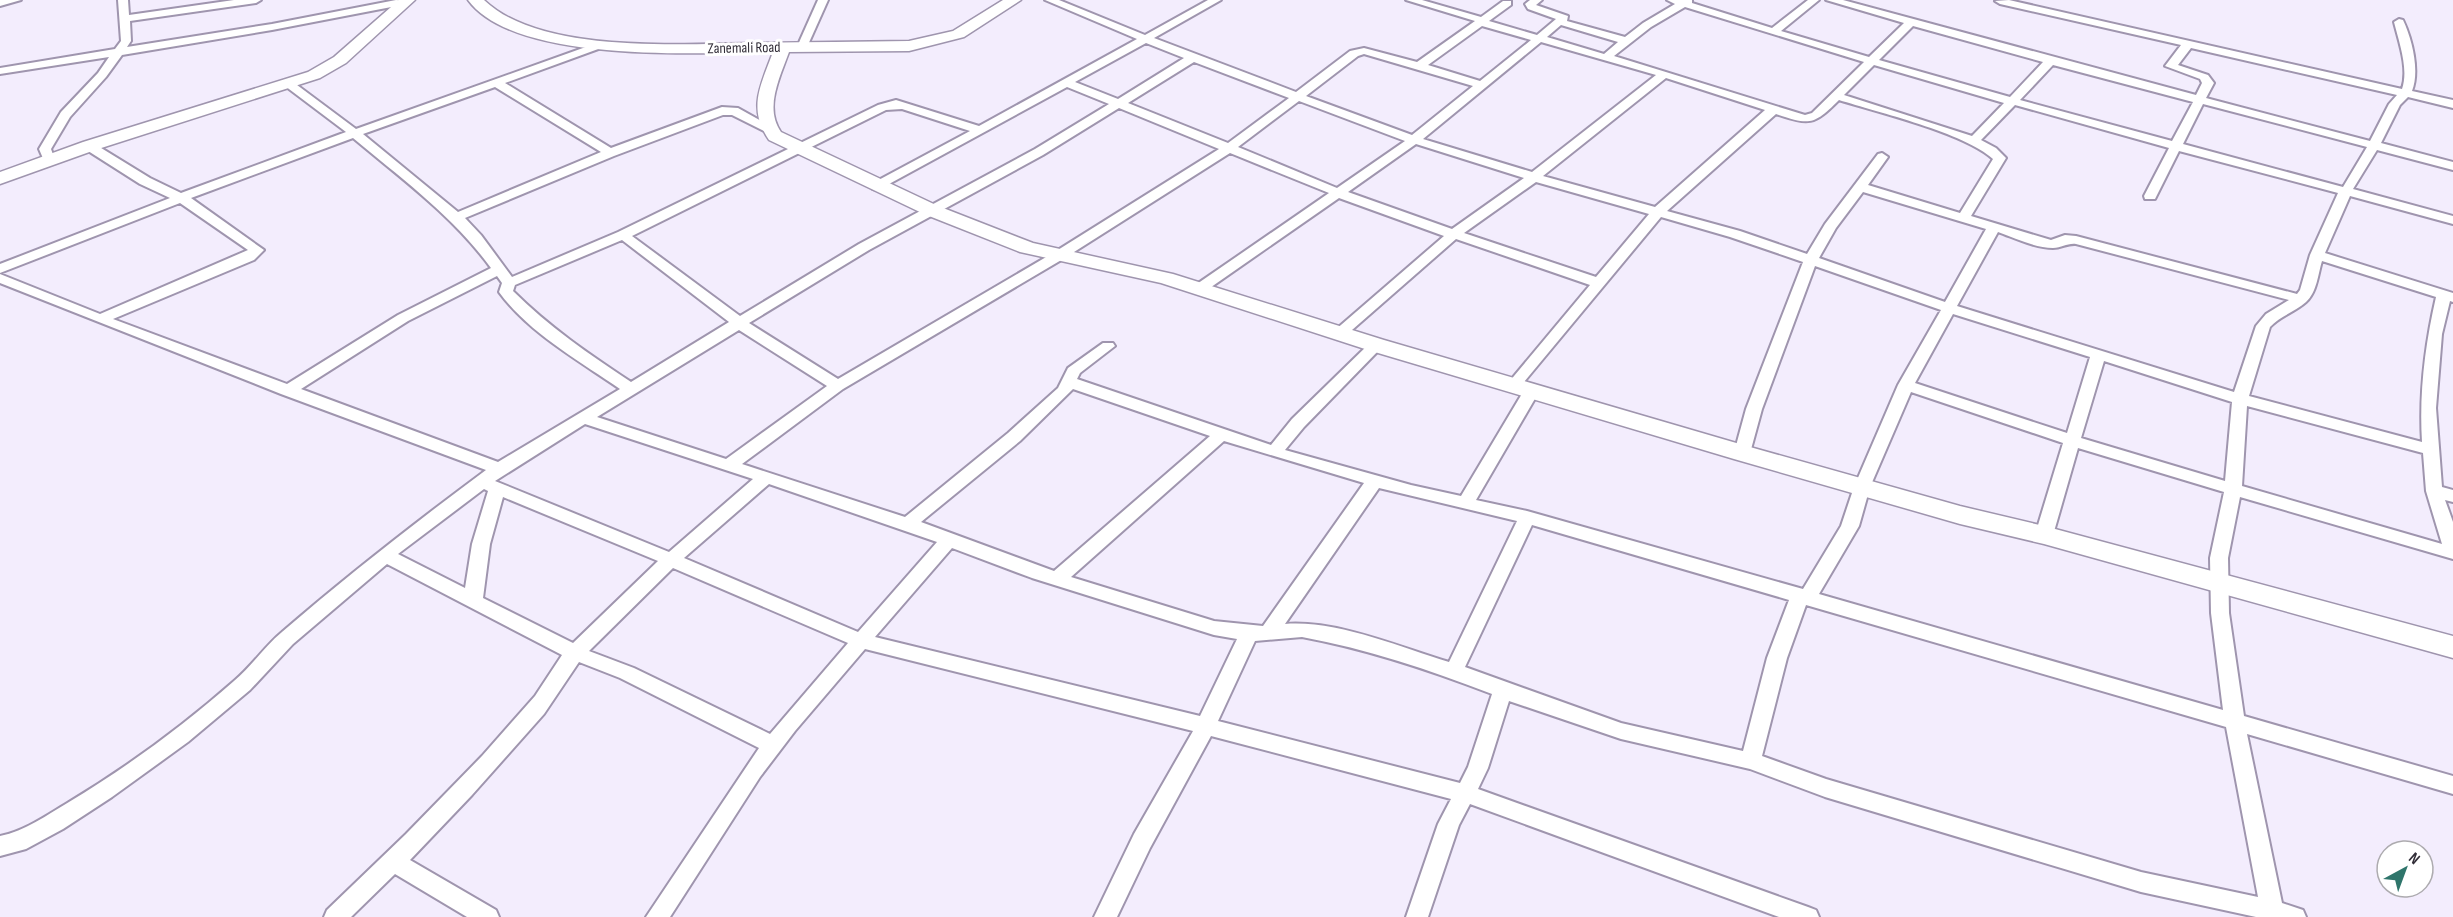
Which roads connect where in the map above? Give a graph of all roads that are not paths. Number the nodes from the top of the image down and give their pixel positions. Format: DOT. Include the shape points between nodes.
graph roads {
  1 [pos="16,0"];
  2 [pos="123,0"];
  3 [pos="256,0"];
  4 [pos="475,0"];
  5 [pos="823,0"];
  6 [pos="1014,0"];
  7 [pos="1050,0"];
  8 [pos="1216,0"];
  9 [pos="1411,0"];
  10 [pos="1537,0"];
  11 [pos="1814,0"];
  12 [pos="1831,0"];
  13 [pos="407,1"];
  14 [pos="1682,1"];
  15 [pos="2001,1"];
  16 [pos="0,3"];
  17 [pos="1508,3"];
  18 [pos="124,19"];
  19 [pos="1481,21"];
  20 [pos="1561,22"];
  21 [pos="1911,22"];
  22 [pos="2399,22"];
  23 [pos="1773,32"];
  24 [pos="1146,39"];
  25 [pos="1541,39"];
  26 [pos="1626,41"];
  27 [pos="2188,44"];
  28 [pos="597,46"];
  29 [pos="792,47"];
  30 [pos="120,53"];
  31 [pos="1193,58"];
  32 [pos="1605,58"];
  33 [pos="1873,60"];
  34 [pos="2050,61"];
  35 [pos="1419,66"];
  36 [pos="0,71"];
  37 [pos="1664,74"];
  38 [pos="495,82"];
  39 [pos="1068,83"];
  40 [pos="289,84"];
  41 [pos="1482,85"];
  42 [pos="2406,92"];
  43 [pos="1837,96"];
  44 [pos="1297,98"];
  45 [pos="2013,100"];
  46 [pos="2200,100"];
  47 [pos="1121,104"];
  48 [pos="2453,104"];
  49 [pos="1773,110"];
  50 [pos="768,128"];
  51 [pos="980,130"];
  52 [pos="353,132"];
  53 [pos="1414,140"];
  54 [pos="1974,141"];
  55 [pos="2373,145"];
  56 [pos="89,146"];
  57 [pos="802,147"];
  58 [pos="2175,147"];
  59 [pos="1229,148"];
  60 [pos="610,153"];
  61 [pos="1882,157"];
  62 [pos="49,160"];
  63 [pos="2453,166"];
  64 [pos="1534,177"];
  65 [pos="0,178"];
  66 [pos="878,186"];
  67 [pos="1861,187"];
  68 [pos="2346,192"];
  69 [pos="1340,193"];
  70 [pos="2150,196"];
  71 [pos="179,198"];
  72 [pos="931,210"];
  73 [pos="1658,212"];
  74 [pos="456,218"];
  75 [pos="1963,218"];
  76 [pos="2453,220"];
  77 [pos="1994,227"];
  78 [pos="1454,234"];
  79 [pos="622,236"];
  80 [pos="2317,255"];
  81 [pos="1058,256"];
  82 [pos="1810,261"];
  83 [pos="0,269"];
  84 [pos="498,270"];
  85 [pos="0,278"];
  86 [pos="509,283"];
  87 [pos="1599,283"];
  88 [pos="1199,289"];
  89 [pos="2448,296"];
  90 [pos="2301,299"];
  91 [pos="1947,307"];
  92 [pos="100,319"];
  93 [pos="739,323"];
  94 [pos="1340,334"];
  95 [pos="1376,345"];
  96 [pos="1108,346"];
  97 [pos="2098,356"];
  98 [pos="1069,382"];
  99 [pos="1906,385"];
  100 [pos="838,386"];
  101 [pos="631,388"];
  102 [pos="1523,388"];
  103 [pos="287,391"];
  104 [pos="2240,399"];
  105 [pos="584,418"];
  106 [pos="1222,434"];
  107 [pos="2073,441"];
  108 [pos="2430,449"];
  109 [pos="1274,452"];
  110 [pos="1742,453"];
  111 [pos="730,464"];
  112 [pos="767,477"];
  113 [pos="493,480"];
  114 [pos="1375,480"];
  115 [pos="1862,487"];
  116 [pos="2233,489"];
  117 [pos="2434,490"];
  118 [pos="2453,496"];
  119 [pos="1465,503"];
  120 [pos="1527,517"];
  121 [pos="908,524"];
  122 [pos="2044,535"];
  123 [pos="948,541"];
  124 [pos="2453,551"];
  125 [pos="385,555"];
  126 [pos="669,560"];
  127 [pos="1057,579"];
  128 [pos="2219,582"];
  129 [pos="1804,596"];
  130 [pos="474,601"];
  131 [pos="1258,634"];
  132 [pos="861,641"];
  133 [pos="2453,647"];
  134 [pos="574,653"];
  135 [pos="1454,671"];
  136 [pos="1503,690"];
  137 [pos="2235,723"];
  138 [pos="1206,726"];
  139 [pos="773,745"];
  140 [pos="1751,762"];
  141 [pos="2453,785"];
  142 [pos="1464,793"];
  143 [pos="0,846"];
  144 [pos="394,862"];
  145 [pos="2270,913"];
  146 [pos="335,917"];
  147 [pos="488,917"];
  148 [pos="657,917"];
  149 [pos="1105,917"];
  150 [pos="1417,917"];
  151 [pos="1808,917"];
  152 [pos="2295,917"];
  1 -- 16 [label="street"];
  2 -- 18 [label="street"];
  3 -- 18 [label="street"];
  4 -- 28 [label="street, Zanemali Road" via="482,10 513,24"];
  5 -- 29 [label="street"];
  6 -- 29 [label="street, Zanemali Road" via="958,34 932,42 909,46"];
  7 -- 24 [label="street"];
  8 -- 24 [label="street"];
  9 -- 19 [label="street"];
  10 -- 20 [label="street" via="1530,4 1532,7 1563,17"];
  11 -- 23 [label="street"];
  12 -- 21 [label="street"];
  13 -- 30 [label="street"];
  13 -- 40 [label="street" via="340,60"];
  14 -- 23 [label="street"];
  14 -- 26 [label="street"];
  15 -- 27 [label="street"];
  17 -- 19 [label="street"];
  18 -- 30 [label="street" via="126,41"];
  19 -- 25 [label="street"];
  19 -- 35 [label="street"];
  20 -- 25 [label="street"];
  20 -- 26 [label="street"];
  21 -- 33 [label="street"];
  21 -- 34 [label="street"];
  22 -- 42 [label="street" via="2411,73"];
  23 -- 33 [label="street"];
  24 -- 31 [label="street"];
  24 -- 39 [label="street"];
  25 -- 32 [label="street"];
  25 -- 41 [label="street"];
  26 -- 32 [label="street"];
  27 -- 42 [label="street"];
  27 -- 46 [label="street" via="2171,66 2207,79"];
  28 -- 29 [label="street, Zanemali Road"];
  28 -- 38 [label="street"];
  29 -- 50 [label="street" via="763,111"];
  30 -- 36 [label="street"];
  30 -- 62 [label="street" via="66,115 45,149"];
  31 -- 44 [label="street"];
  31 -- 47 [label="street"];
  32 -- 37 [label="street"];
  33 -- 43 [label="street"];
  33 -- 45 [label="street"];
  34 -- 45 [label="street"];
  34 -- 46 [label="street"];
  35 -- 41 [label="street"];
  35 -- 44 [label="street" via="1358,51"];
  37 -- 49 [label="street"];
  37 -- 64 [label="street"];
  38 -- 52 [label="street"];
  38 -- 60 [label="street"];
  39 -- 47 [label="street"];
  39 -- 51 [label="street"];
  40 -- 52 [label="street"];
  40 -- 56 [label="street"];
  41 -- 53 [label="street"];
  42 -- 48 [label="street"];
  42 -- 55 [label="street"];
  43 -- 49 [label="street" via="1808,119"];
  43 -- 54 [label="street"];
  44 -- 53 [label="street"];
  44 -- 59 [label="street"];
  45 -- 54 [label="street"];
  45 -- 58 [label="street"];
  46 -- 55 [label="street"];
  46 -- 58 [label="street"];
  47 -- 59 [label="street"];
  47 -- 72 [label="street"];
  49 -- 73 [label="street"];
  50 -- 57 [label="street" via="776,136"];
  50 -- 60 [label="street" via="727,110"];
  51 -- 57 [label="street" via="905,106 890,105"];
  51 -- 66 [label="street"];
  52 -- 71 [label="street"];
  52 -- 74 [label="street"];
  53 -- 64 [label="street"];
  53 -- 69 [label="street"];
  54 -- 75 [label="street" via="1998,153 2000,158"];
  55 -- 63 [label="street"];
  55 -- 68 [label="street"];
  56 -- 62 [label="street"];
  56 -- 71 [label="street"];
  57 -- 66 [label="street"];
  57 -- 79 [label="street"];
  58 -- 68 [label="street"];
  58 -- 70 [label="street"];
  59 -- 69 [label="street"];
  59 -- 81 [label="street"];
  60 -- 74 [label="street"];
  61 -- 67 [label="street"];
  62 -- 65 [label="street"];
  64 -- 73 [label="street"];
  64 -- 78 [label="street"];
  66 -- 72 [label="street"];
  67 -- 75 [label="street"];
  67 -- 82 [label="street"];
  68 -- 76 [label="street"];
  68 -- 80 [label="street"];
  69 -- 78 [label="street"];
  69 -- 88 [label="street"];
  71 -- 83 [label="street"];
  71 -- 92 [label="street" via="255,248 256,253"];
  72 -- 81 [label="street"];
  72 -- 93 [label="street"];
  73 -- 82 [label="street"];
  73 -- 87 [label="street"];
  74 -- 84 [label="street"];
  75 -- 77 [label="street"];
  77 -- 90 [label="street" via="2050,244 2076,240"];
  77 -- 91 [label="street"];
  78 -- 87 [label="street"];
  78 -- 94 [label="street"];
  79 -- 86 [label="street"];
  79 -- 93 [label="street"];
  80 -- 89 [label="street"];
  80 -- 90 [label="street"];
  81 -- 88 [label="street" via="1133,270"];
  81 -- 100 [label="street"];
  82 -- 91 [label="street"];
  82 -- 110 [label="street" via="1754,409"];
  84 -- 86 [label="street"];
  84 -- 103 [label="street" via="431,302"];
  85 -- 92 [label="street"];
  86 -- 101 [label="street" via="506,292 531,318"];
  87 -- 102 [label="street"];
  88 -- 94 [label="street"];
  89 -- 108 [label="street" via="2435,334 2428,408"];
  90 -- 104 [label="street" via="2263,326"];
  91 -- 97 [label="street"];
  91 -- 99 [label="street"];
  92 -- 103 [label="street"];
  93 -- 100 [label="street"];
  93 -- 101 [label="street"];
  94 -- 95 [label="street"];
  95 -- 102 [label="street"];
  95 -- 109 [label="street"];
  96 -- 98 [label="street" via="1073,371"];
  97 -- 104 [label="street"];
  97 -- 107 [label="street"];
  98 -- 106 [label="street"];
  98 -- 121 [label="street" via="1014,437"];
  99 -- 107 [label="street"];
  99 -- 115 [label="street"];
  100 -- 111 [label="street"];
  101 -- 105 [label="street"];
  102 -- 110 [label="street"];
  102 -- 119 [label="street"];
  103 -- 113 [label="street"];
  104 -- 108 [label="street"];
  104 -- 116 [label="street"];
  105 -- 111 [label="street"];
  105 -- 113 [label="street"];
  106 -- 109 [label="street"];
  106 -- 127 [label="street"];
  107 -- 116 [label="street"];
  107 -- 122 [label="street"];
  108 -- 117 [label="street"];
  109 -- 114 [label="street"];
  110 -- 115 [label="street"];
  111 -- 112 [label="street"];
  112 -- 121 [label="street"];
  112 -- 126 [label="street"];
  113 -- 125 [label="street"];
  113 -- 126 [label="street"];
  113 -- 130 [label="street" via="476,560"];
  114 -- 119 [label="street"];
  114 -- 131 [label="street"];
  115 -- 122 [label="street"];
  115 -- 129 [label="street" via="1850,526"];
  116 -- 124 [label="street"];
  116 -- 128 [label="street" via="2219,558"];
  117 -- 118 [label="street"];
  117 -- 124 [label="street"];
  119 -- 120 [label="street"];
  120 -- 129 [label="street"];
  120 -- 135 [label="street"];
  121 -- 123 [label="street"];
  122 -- 128 [label="street"];
  123 -- 127 [label="street"];
  123 -- 132 [label="street"];
  125 -- 130 [label="street"];
  125 -- 143 [label="street" via="181,736 55,822 18,842"];
  126 -- 132 [label="street"];
  126 -- 134 [label="street"];
  127 -- 131 [label="street" via="1214,628"];
  128 -- 133 [label="street"];
  128 -- 137 [label="street"];
  129 -- 137 [label="street"];
  129 -- 140 [label="street" via="1777,658"];
  130 -- 134 [label="street"];
  131 -- 135 [label="street" via="1302,630 1342,637"];
  131 -- 138 [label="street"];
  132 -- 138 [label="street"];
  132 -- 139 [label="street"];
  134 -- 139 [label="street" via="627,673"];
  134 -- 144 [label="street" via="543,701"];
  135 -- 136 [label="street"];
  136 -- 140 [label="street" via="1621,731"];
  136 -- 142 [label="street" via="1478,768"];
  137 -- 141 [label="street"];
  137 -- 145 [label="street"];
  138 -- 142 [label="street"];
  138 -- 149 [label="street"];
  139 -- 148 [label="street"];
  140 -- 145 [label="street" via="1825,788 2141,882"];
  142 -- 150 [label="street" via="1449,824"];
  142 -- 151 [label="street"];
  144 -- 146 [label="street"];
  144 -- 147 [label="street"];
  145 -- 152 [label="street"];
}
